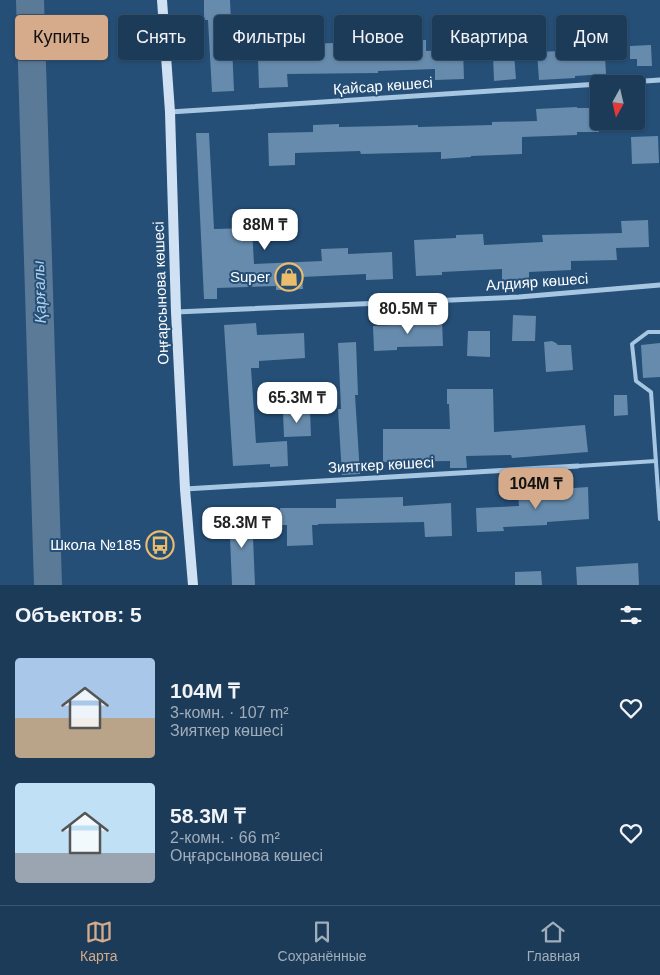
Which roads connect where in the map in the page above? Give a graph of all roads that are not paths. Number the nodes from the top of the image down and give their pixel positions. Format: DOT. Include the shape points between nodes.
graph roads {
  1 [pos="162,0"];
  2 [pos="660,80"];
  3 [pos="645,81"];
  4 [pos="590,85"];
  5 [pos="170,112"];
  6 [pos="660,285"];
  7 [pos="176,312"];
  8 [pos="660,332"];
  9 [pos="656,461"];
  10 [pos="578,466"];
  11 [pos="185,489"];
  12 [pos="660,519"];
  13 [pos="193,585"];
  1 -- 5 [label="main road, Оңғарсынова көшесі"];
  2 -- 3 [label="street, Қайсар көшесі"];
  4 -- 5 [label="street, Қайсар көшесі"];
  5 -- 7 [label="main road, Оңғарсынова көшесі"];
  6 -- 7 [label="street, Алдияр көшесі" via="519,297"];
  7 -- 11 [label="main road, Оңғарсынова көшесі"];
  8 -- 9 [label="lane" via="648,332 632,344 636,381 651,392"];
  9 -- 10 [label="lane"];
  9 -- 12 [label="lane"];
  10 -- 11 [label="street, Зияткер көшесі"];
  11 -- 13 [label="main road, Оңғарсынова көшесі"];
}
